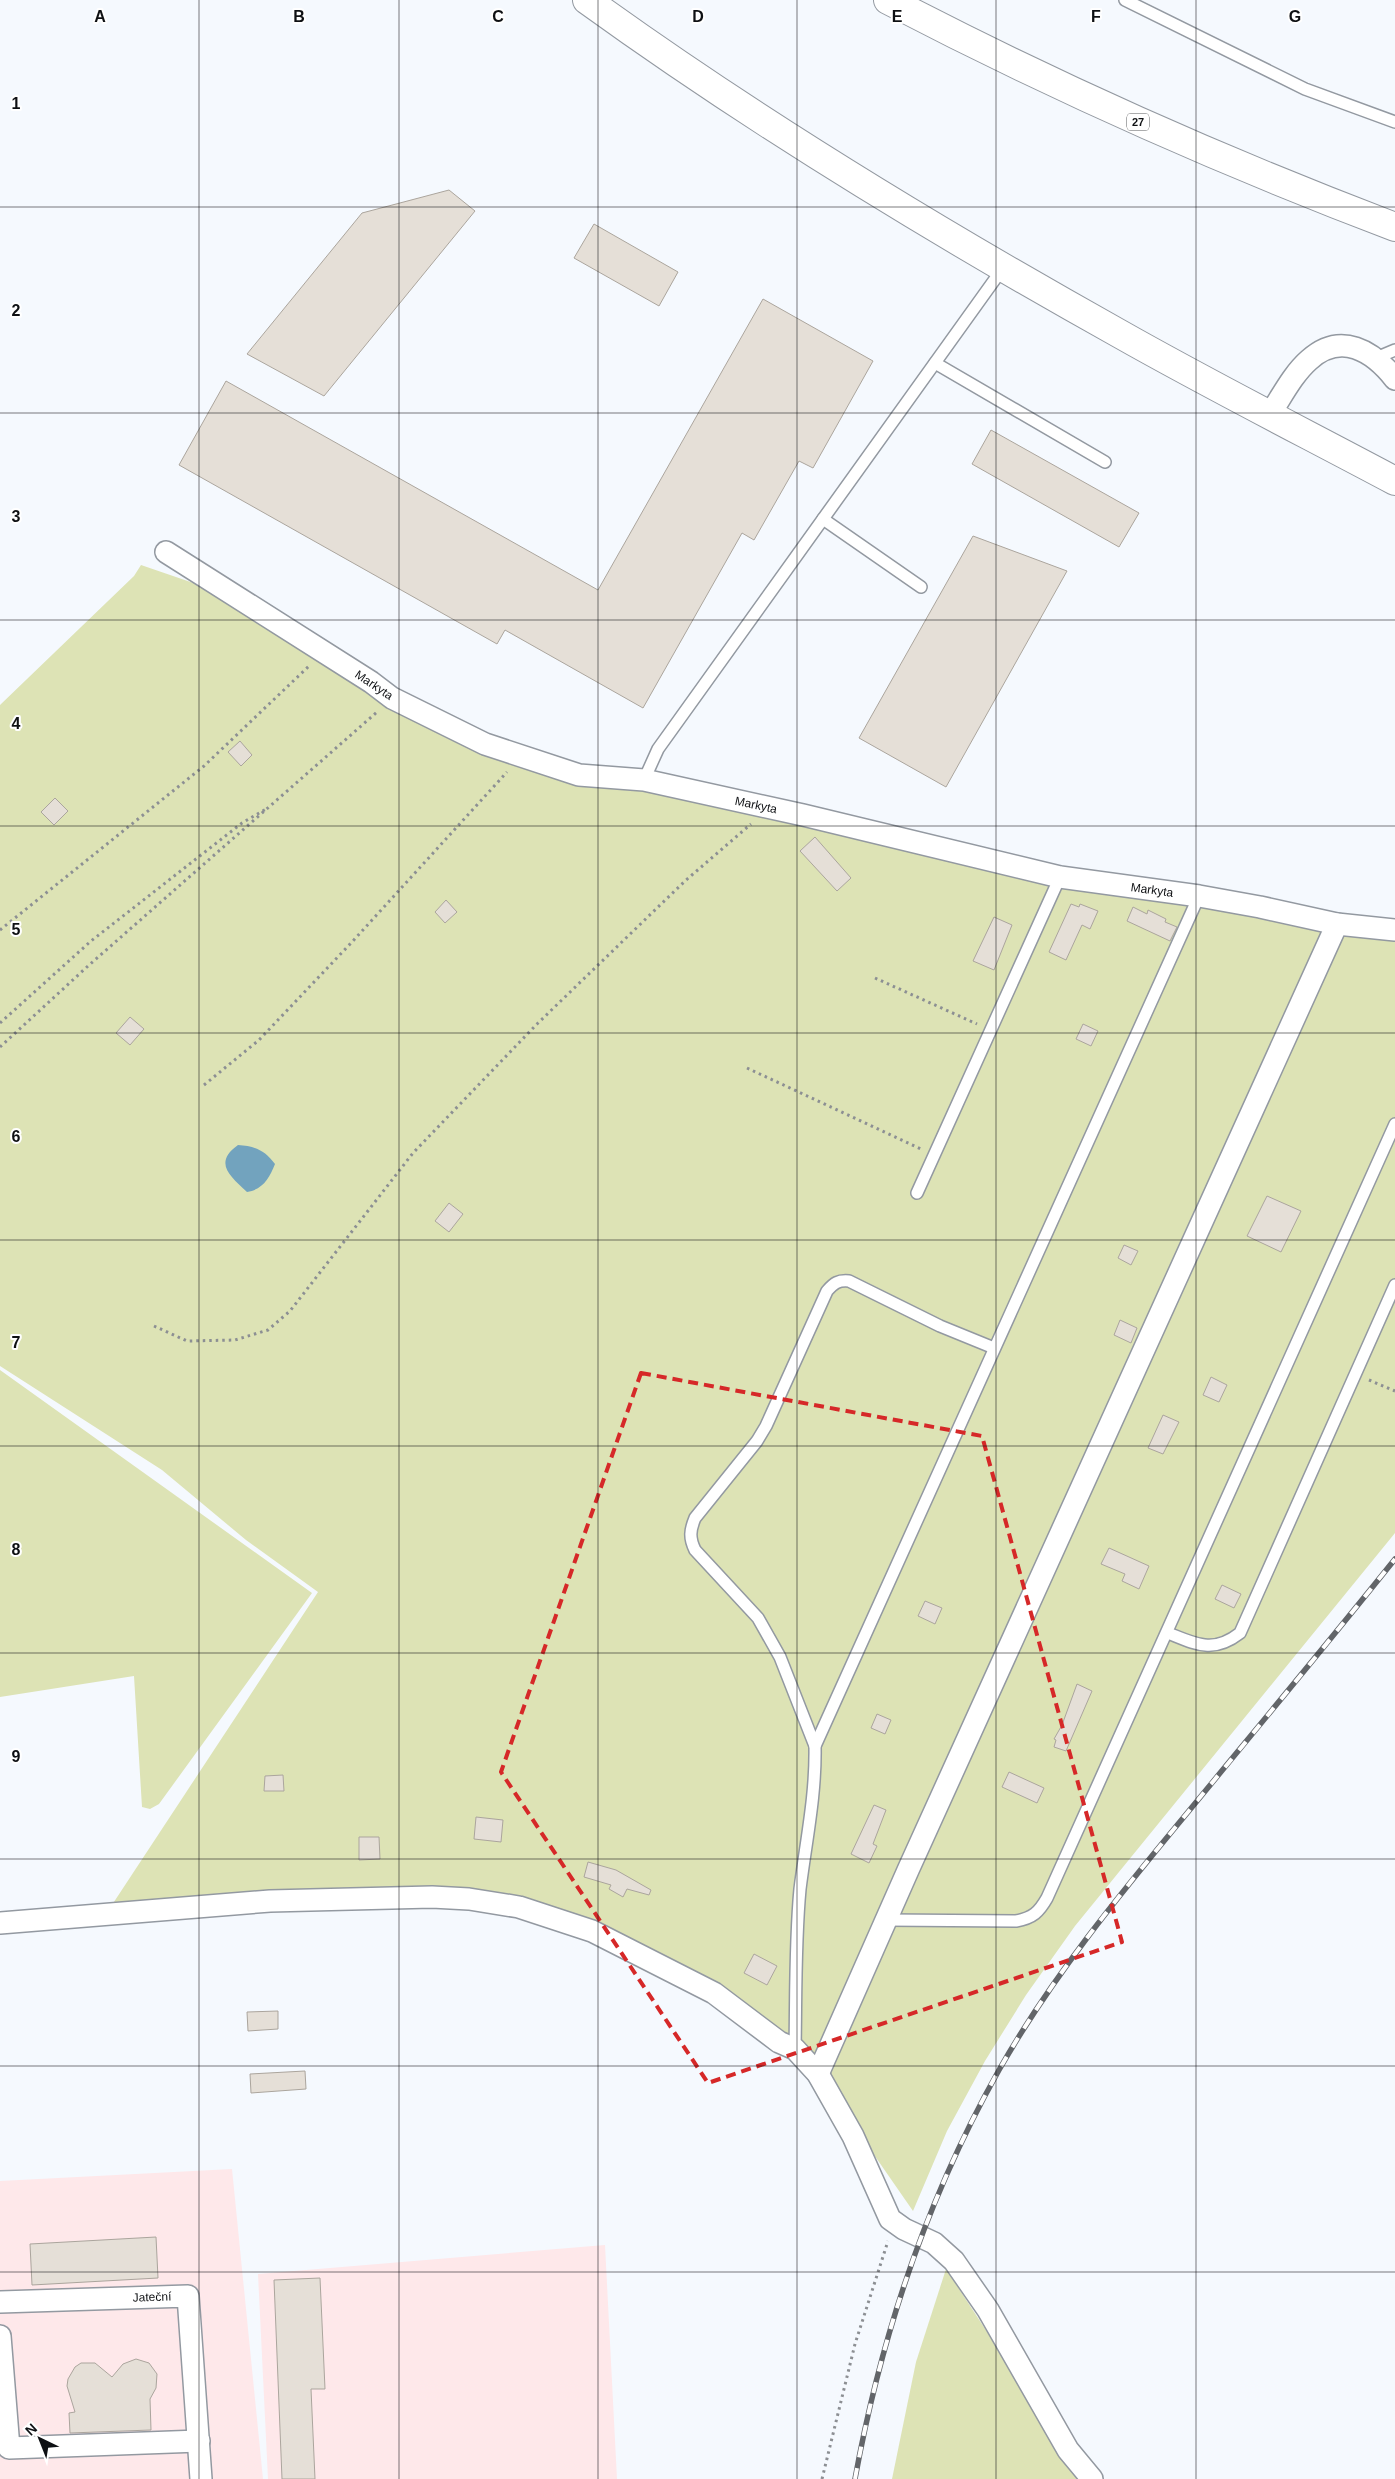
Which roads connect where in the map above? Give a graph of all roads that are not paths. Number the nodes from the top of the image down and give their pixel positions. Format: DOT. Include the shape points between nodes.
graph roads {
  1 [pos="587,0"];
  2 [pos="888,0"];
  3 [pos="1125,0"];
  4 [pos="1395,122"];
  5 [pos="1395,227"];
  6 [pos="1003,268"];
  7 [pos="1386,354"];
  8 [pos="935,363"];
  9 [pos="1395,379"];
  10 [pos="1270,414"];
  11 [pos="1104,462"];
  12 [pos="1395,481"];
  13 [pos="823,519"];
  14 [pos="166,552"];
  15 [pos="921,587"];
  16 [pos="644,780"];
  17 [pos="1060,877"];
  18 [pos="1199,896"];
  19 [pos="1337,924"];
  20 [pos="1395,930"];
  21 [pos="1395,1124"];
  22 [pos="917,1193"];
  23 [pos="1395,1285"];
  24 [pos="994,1348"];
  25 [pos="1168,1633"];
  26 [pos="815,1746"];
  27 [pos="886,1920"];
  28 [pos="0,1923"];
  29 [pos="795,2049"];
  30 [pos="818,2074"];
  31 [pos="0,2302"];
  32 [pos="0,2336"];
  33 [pos="199,2441"];
  34 [pos="4,2448"];
  35 [pos="201,2479"];
  36 [pos="1092,2479"];
  1 -- 6 [label="main road" via="791,138"];
  2 -- 5 [label="main road, 27" via="1154,129"];
  3 -- 4 [label="lane" via="1305,89"];
  6 -- 8 [label="lane"];
  6 -- 10 [label="main road"];
  7 -- 9 [label="street"];
  7 -- 10 [label="street" via="1347,346 1315,355 1300,370"];
  8 -- 11 [label="lane"];
  8 -- 13 [label="lane"];
  10 -- 12 [label="main road"];
  13 -- 15 [label="lane"];
  13 -- 16 [label="lane" via="658,749"];
  14 -- 16 [label="street, Markyta" via="392,698 485,744 579,774"];
  16 -- 17 [label="street, Markyta"];
  17 -- 18 [label="street, Markyta"];
  17 -- 22 [label="lane"];
  18 -- 19 [label="street, Markyta"];
  18 -- 24 [label="lane"];
  19 -- 20 [label="street, Markyta"];
  19 -- 27 [label="street"];
  21 -- 25 [label="lane"];
  23 -- 25 [label="lane" via="1240,1633 1228,1642 1212,1647"];
  24 -- 26 [label="lane"];
  24 -- 26 [label="lane" via="940,1326 849,1280 833,1284 766,1426 690,1528 695,1550 758,1618 780,1657"];
  25 -- 27 [label="lane" via="1039,1913 1016,1921"];
  26 -- 29 [label="lane" via="812,1807 800,1890"];
  27 -- 30 [label="street"];
  28 -- 29 [label="street" via="270,1902 432,1897 519,1907 592,1931 714,1993 780,2042"];
  29 -- 30 [label="street"];
  30 -- 36 [label="street" via="853,2136 886,2211 898,2225 934,2243 954,2261 988,2310 1068,2450"];
  31 -- 33 [label="street, Jateční" via="188,2296"];
  32 -- 34 [label="street"];
  33 -- 34 [label="street"];
  33 -- 35 [label="street, Jateční"];
}
